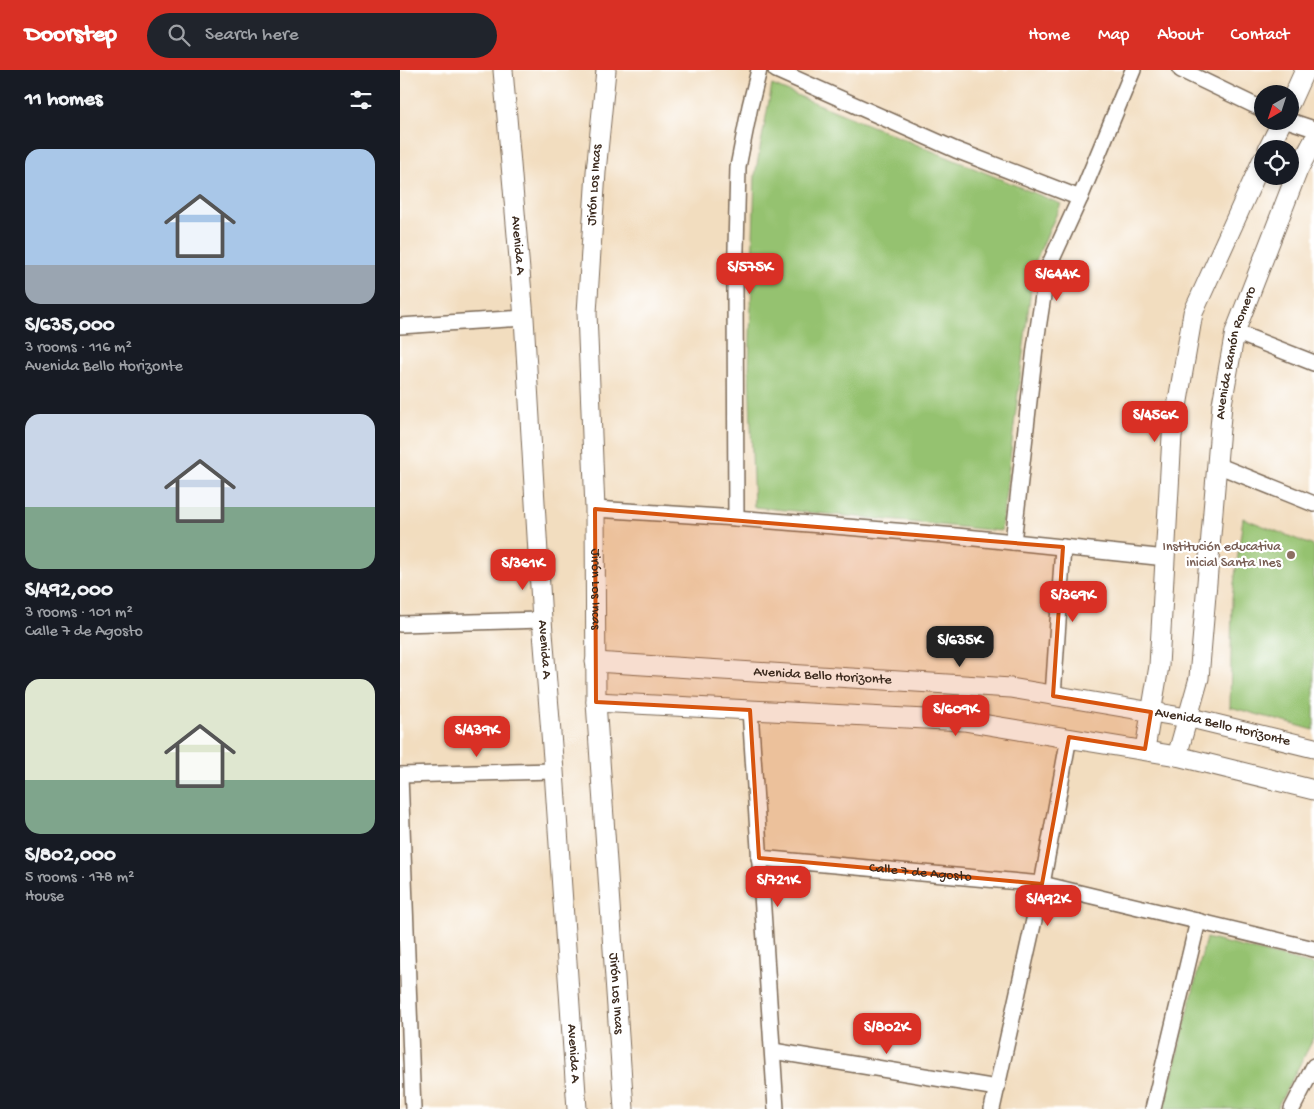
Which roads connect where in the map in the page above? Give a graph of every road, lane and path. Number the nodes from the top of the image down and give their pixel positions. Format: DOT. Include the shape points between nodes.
graph roads {
  1 [pos="503,70"];
  2 [pos="606,70"];
  3 [pos="759,70"];
  4 [pos="776,70"];
  5 [pos="1133,70"];
  6 [pos="1181,70"];
  7 [pos="1305,70"];
  8 [pos="1298,85"];
  9 [pos="1254,105"];
  10 [pos="1299,124"];
  11 [pos="1314,129"];
  12 [pos="1314,140"];
  13 [pos="1254,179"];
  14 [pos="1080,198"];
  15 [pos="524,318"];
  16 [pos="400,326"];
  17 [pos="1234,332"];
  18 [pos="1314,363"];
  19 [pos="1217,465"];
  20 [pos="1314,504"];
  21 [pos="595,509"];
  22 [pos="736,518"];
  23 [pos="1013,542"];
  24 [pos="1063,548"];
  25 [pos="1166,558"];
  26 [pos="542,620"];
  27 [pos="400,624"];
  28 [pos="595,662"];
  29 [pos="1053,696"];
  30 [pos="596,702"];
  31 [pos="750,710"];
  32 [pos="1151,712"];
  33 [pos="1188,718"];
  34 [pos="1069,737"];
  35 [pos="1314,748"];
  36 [pos="1145,749"];
  37 [pos="1177,756"];
  38 [pos="554,771"];
  39 [pos="400,776"];
  40 [pos="1314,790"];
  41 [pos="760,858"];
  42 [pos="1042,884"];
  43 [pos="1198,921"];
  44 [pos="1314,949"];
  45 [pos="403,954"];
  46 [pos="773,1051"];
  47 [pos="1314,1066"];
  48 [pos="997,1088"];
  49 [pos="413,1109"];
  50 [pos="577,1109"];
  51 [pos="624,1109"];
  52 [pos="776,1109"];
  53 [pos="992,1109"];
  54 [pos="1153,1109"];
  55 [pos="1292,1109"];
  1 -- 15 [label="street, Avenida A"];
  2 -- 21 [label="street, Jirón Los Incas" via="587,313"];
  3 -- 22 [label="street" via="738,167"];
  4 -- 14 [label="street" via="956,150"];
  5 -- 14 [label="street"];
  6 -- 9 [label="street"];
  7 -- 8 [label="street"];
  10 -- 11 [label="street"];
  12 -- 17 [label="street, Avenida Ramón Romero" via="1298,170"];
  13 -- 25 [label="street" via="1194,313 1172,436"];
  14 -- 23 [label="street" via="1047,270 1034,348"];
  15 -- 16 [label="street"];
  15 -- 26 [label="street, Avenida A"];
  17 -- 18 [label="street"];
  17 -- 19 [label="street, Avenida Ramón Romero" via="1222,404"];
  19 -- 20 [label="street"];
  19 -- 33 [label="street, Avenida Ramón Romero" via="1199,678"];
  21 -- 22 [label="street"];
  21 -- 28 [label="street, Jirón Los Incas"];
  22 -- 23 [label="street"];
  23 -- 24 [label="street"];
  24 -- 25 [label="street"];
  24 -- 29 [label="street"];
  25 -- 32 [label="street" via="1159,666"];
  26 -- 27 [label="street"];
  26 -- 38 [label="street, Avenida A"];
  28 -- 29 [label="street, Avenida Bello Horizonte" via="1011,688"];
  28 -- 30 [label="street, Jirón Los Incas"];
  29 -- 32 [label="street, Avenida Bello Horizonte"];
  30 -- 31 [label="street"];
  30 -- 51 [label="street, Jirón Los Incas"];
  31 -- 34 [label="street" via="964,721"];
  31 -- 41 [label="street"];
  32 -- 33 [label="street, Avenida Bello Horizonte"];
  32 -- 36 [label="street"];
  33 -- 35 [label="street, Avenida Bello Horizonte"];
  33 -- 37 [label="street, Avenida Ramón Romero"];
  34 -- 36 [label="street"];
  34 -- 42 [label="street"];
  36 -- 37 [label="street"];
  37 -- 40 [label="street"];
  38 -- 39 [label="street"];
  38 -- 50 [label="street, Avenida A"];
  39 -- 45 [label="street"];
  41 -- 42 [label="street, Calle 7 de Agosto"];
  41 -- 46 [label="street"];
  42 -- 43 [label="street, Calle 7 de Agosto"];
  42 -- 48 [label="street"];
  43 -- 44 [label="street, Calle 7 de Agosto"];
  43 -- 54 [label="street"];
  45 -- 49 [label="street"];
  46 -- 48 [label="street"];
  46 -- 52 [label="street"];
  47 -- 55 [label="street"];
  48 -- 53 [label="street"];
}
